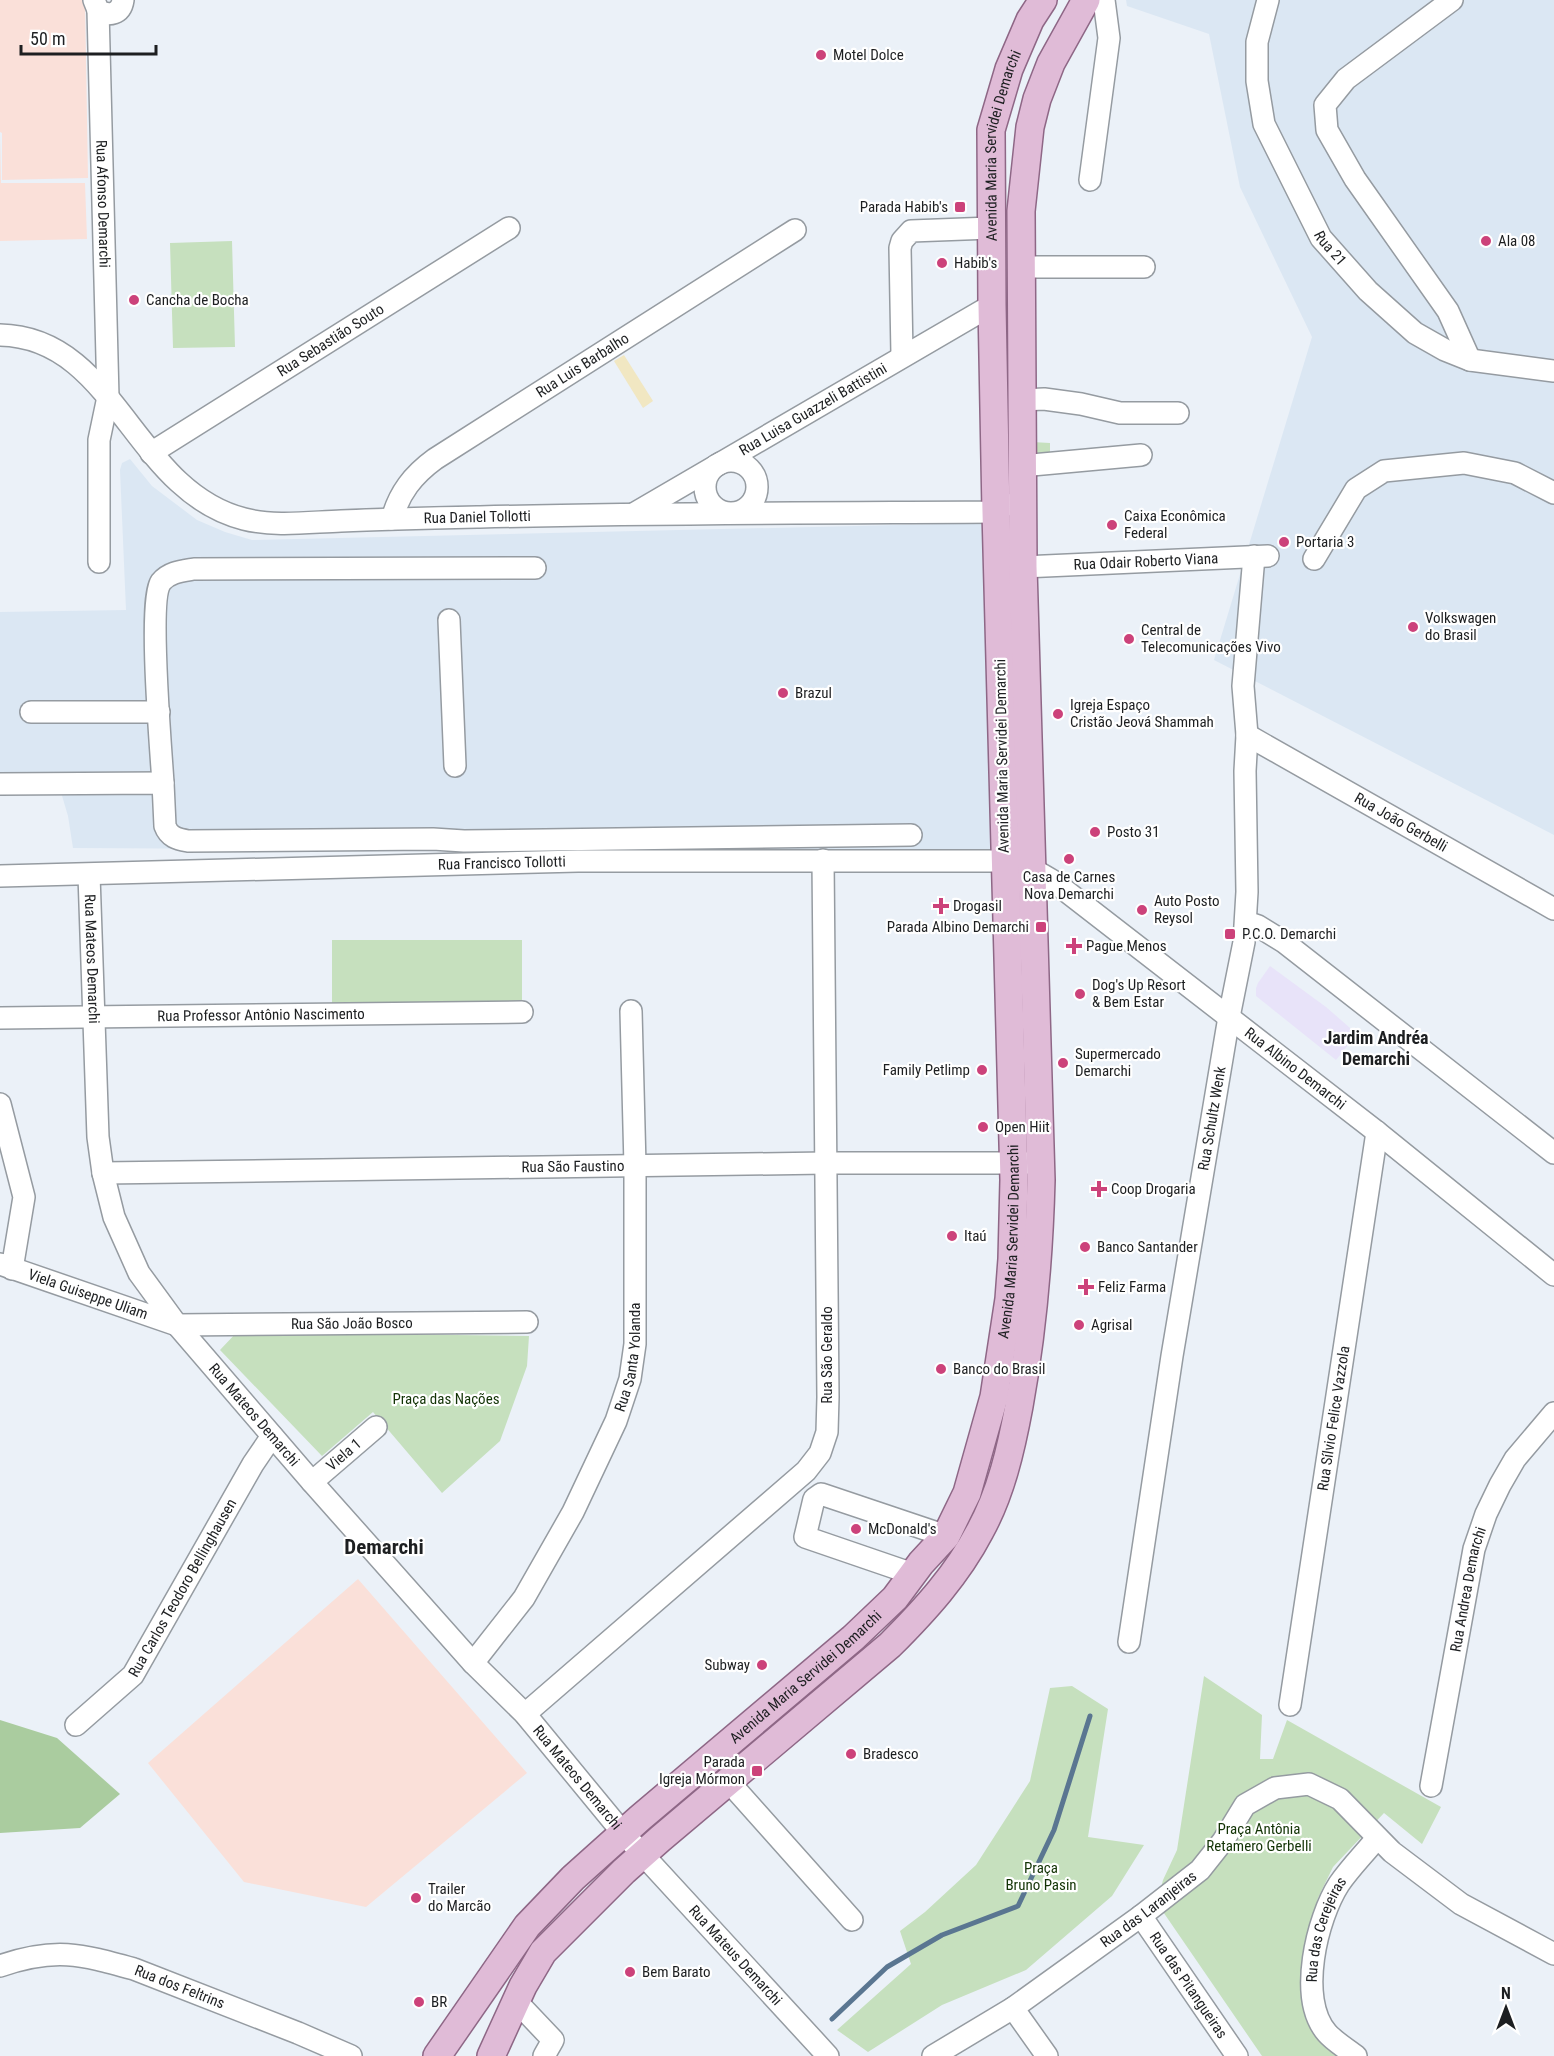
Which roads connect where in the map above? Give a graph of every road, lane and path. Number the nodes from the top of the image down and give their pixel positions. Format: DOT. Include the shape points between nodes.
graph roads {
  1 [pos="123,0"];
  2 [pos="1043,0"];
  3 [pos="1086,0"];
  4 [pos="1104,0"];
  5 [pos="1268,0"];
  6 [pos="1452,0"];
  7 [pos="96,5"];
  8 [pos="1090,180"];
  9 [pos="509,228"];
  10 [pos="991,228"];
  11 [pos="795,230"];
  12 [pos="1022,267"];
  13 [pos="1144,267"];
  14 [pos="992,305"];
  15 [pos="0,335"];
  16 [pos="902,355"];
  17 [pos="1470,360"];
  18 [pos="1554,371"];
  19 [pos="108,397"];
  20 [pos="1022,400"];
  21 [pos="1178,413"];
  22 [pos="151,453"];
  23 [pos="1141,455"];
  24 [pos="717,465"];
  25 [pos="1021,466"];
  26 [pos="1554,493"];
  27 [pos="1022,495"];
  28 [pos="996,512"];
  29 [pos="634,513"];
  30 [pos="733,513"];
  31 [pos="392,519"];
  32 [pos="1261,556"];
  33 [pos="1314,559"];
  34 [pos="99,562"];
  35 [pos="1023,567"];
  36 [pos="535,568"];
  37 [pos="449,620"];
  38 [pos="31,712"];
  39 [pos="159,712"];
  40 [pos="1247,735"];
  41 [pos="455,766"];
  42 [pos="163,783"];
  43 [pos="0,784"];
  44 [pos="911,835"];
  45 [pos="823,860"];
  46 [pos="1004,861"];
  47 [pos="1031,867"];
  48 [pos="89,875"];
  49 [pos="0,876"];
  50 [pos="1554,909"];
  51 [pos="1246,922"];
  52 [pos="632,1011"];
  53 [pos="522,1012"];
  54 [pos="1229,1017"];
  55 [pos="0,1018"];
  56 [pos="94,1018"];
  57 [pos="0,1104"];
  58 [pos="1377,1132"];
  59 [pos="1554,1153"];
  60 [pos="826,1163"];
  61 [pos="1014,1163"];
  62 [pos="1041,1164"];
  63 [pos="635,1166"];
  64 [pos="103,1173"];
  65 [pos="6,1266"];
  66 [pos="1554,1275"];
  67 [pos="527,1322"];
  68 [pos="177,1325"];
  69 [pos="1551,1424"];
  70 [pos="376,1427"];
  71 [pos="272,1436"];
  72 [pos="312,1482"];
  73 [pos="946,1536"];
  74 [pos="913,1574"];
  75 [pos="1129,1642"];
  76 [pos="473,1663"];
  77 [pos="1290,1705"];
  78 [pos="525,1714"];
  79 [pos="76,1725"];
  80 [pos="729,1782"];
  81 [pos="1431,1786"];
  82 [pos="623,1833"];
  83 [pos="1377,1838"];
  84 [pos="644,1854"];
  85 [pos="1141,1916"];
  86 [pos="852,1920"];
  87 [pos="1554,1954"];
  88 [pos="0,1966"];
  89 [pos="516,2001"];
  90 [pos="1013,2008"];
  91 [pos="548,2048"];
  92 [pos="351,2056"];
  93 [pos="437,2056"];
  94 [pos="491,2056"];
  95 [pos="828,2056"];
  96 [pos="933,2056"];
  97 [pos="1047,2056"];
  98 [pos="1237,2056"];
  99 [pos="1356,2056"];
  1 -- 7 [label="street" via="120,9 112,14"];
  2 -- 10 [label="main road, Avenida Maria Servidei Demarchi" via="1030,20 995,112 991,130"];
  3 -- 12 [label="main road, Avenida Maria Servidei Demarchi" via="1051,63 1030,127 1021,211"];
  4 -- 8 [label="street" via="1109,38"];
  5 -- 17 [label="street, Rua 21" via="1257,42 1257,81 1264,124 1321,238 1368,291 1415,333"];
  6 -- 17 [label="street" via="1346,80 1325,105 1327,130 1355,179 1448,311"];
  7 -- 19 [label="street, Rua Afonso Demarchi"];
  9 -- 22 [label="street, Rua Sebastião Souto"];
  10 -- 14 [label="main road, Avenida Maria Servidei Demarchi"];
  10 -- 16 [label="street" via="911,231 902,241"];
  11 -- 31 [label="street, Rua Luis Barbalho" via="428,464 407,484"];
  12 -- 13 [label="street"];
  12 -- 20 [label="main road, Avenida Maria Servidei Demarchi"];
  14 -- 16 [label="street, Rua Luisa Guazzeli Battistini"];
  14 -- 28 [label="main road, Avenida Maria Servidei Demarchi"];
  15 -- 19 [label="street, Rua Daniel Tollotti" via="28,338 51,347 74,363"];
  16 -- 24 [label="street, Rua Luisa Guazzeli Battistini"];
  17 -- 18 [label="street, Rua 21"];
  19 -- 22 [label="street, Rua Daniel Tollotti"];
  19 -- 34 [label="street, Rua Afonso Demarchi" via="99,440"];
  20 -- 21 [label="street" via="1053,400 1120,413"];
  20 -- 25 [label="main road, Avenida Maria Servidei Demarchi"];
  22 -- 31 [label="street, Rua Daniel Tollotti" via="173,479 197,498 219,511 247,520"];
  23 -- 25 [label="street"];
  24 -- 29 [label="street, Rua Luisa Guazzeli Battistini"];
  24 -- 30 [label="street" via="706,478 706,495 717,508"];
  24 -- 30 [label="street" via="725,461 742,463 754,475 754,500"];
  25 -- 27 [label="main road, Avenida Maria Servidei Demarchi"];
  26 -- 33 [label="street" via="1515,473 1464,463 1384,471 1356,489"];
  27 -- 28 [label="street"];
  27 -- 35 [label="main road, Avenida Maria Servidei Demarchi"];
  28 -- 30 [label="street, Rua Daniel Tollotti"];
  28 -- 46 [label="main road, Avenida Maria Servidei Demarchi"];
  29 -- 30 [label="street, Rua Daniel Tollotti"];
  29 -- 31 [label="street, Rua Daniel Tollotti"];
  32 -- 35 [label="street, Rua Odair Roberto Viana"];
  32 -- 40 [label="street, Rua Schultz Wenk" via="1244,664"];
  35 -- 47 [label="main road, Avenida Maria Servidei Demarchi"];
  36 -- 39 [label="street" via="194,569 173,573 162,582 156,597"];
  37 -- 41 [label="street"];
  38 -- 39 [label="street"];
  39 -- 42 [label="street"];
  40 -- 50 [label="street, Rua João Gerbelli"];
  40 -- 51 [label="street, Rua Schultz Wenk"];
  42 -- 43 [label="street"];
  42 -- 44 [label="street" via="166,831 188,841"];
  45 -- 46 [label="street, Rua Francisco Tollotti"];
  45 -- 48 [label="street, Rua Francisco Tollotti" via="578,861"];
  45 -- 60 [label="street, Rua São Geraldo"];
  46 -- 47 [label="street, Rua Francisco Tollotti"];
  46 -- 61 [label="main road, Avenida Maria Servidei Demarchi"];
  47 -- 54 [label="street, Rua Albino Demarchi"];
  47 -- 62 [label="main road, Avenida Maria Servidei Demarchi"];
  48 -- 49 [label="street, Rua Francisco Tollotti"];
  48 -- 56 [label="street, Rua Mateos Demarchi"];
  51 -- 54 [label="street, Rua Schultz Wenk"];
  51 -- 59 [label="street" via="1284,942"];
  52 -- 63 [label="street, Rua Santa Yolanda"];
  53 -- 56 [label="street, Rua Professor Antônio Nascimento"];
  54 -- 58 [label="street, Rua Albino Demarchi"];
  54 -- 75 [label="street, Rua Schultz Wenk"];
  55 -- 56 [label="street, Rua Professor Antônio Nascimento"];
  56 -- 64 [label="street, Rua Mateos Demarchi"];
  57 -- 65 [label="street" via="24,1197"];
  58 -- 66 [label="street, Rua Albino Demarchi"];
  58 -- 77 [label="street, Rua Sílvio Felice Vazzola"];
  60 -- 61 [label="street, Rua São Faustino"];
  60 -- 63 [label="street, Rua São Faustino"];
  60 -- 78 [label="street, Rua São Geraldo" via="828,1397 827,1432 820,1453 806,1471 744,1527"];
  61 -- 62 [label="street, Rua São Faustino"];
  61 -- 73 [label="main road, Avenida Maria Servidei Demarchi" via="1012,1259 1000,1365 975,1471"];
  62 -- 80 [label="main road, Avenida Maria Servidei Demarchi" via="1037,1283 1028,1354 1004,1473 981,1531 953,1577 924,1612"];
  63 -- 64 [label="street, Rua São Faustino"];
  63 -- 76 [label="street, Rua Santa Yolanda" via="635,1344 630,1379 616,1421 549,1555 524,1598"];
  64 -- 68 [label="street, Rua Mateos Demarchi" via="114,1217 139,1273"];
  65 -- 68 [label="street, Viela Guiseppe Uliam"];
  67 -- 68 [label="street, Rua São João Bosco"];
  68 -- 71 [label="street, Rua Mateos Demarchi"];
  69 -- 81 [label="street, Rua Andrea Demarchi" via="1515,1459 1486,1514 1474,1549"];
  70 -- 72 [label="street, Viela 1"];
  71 -- 72 [label="street, Rua Mateos Demarchi"];
  71 -- 79 [label="street, Rua Carlos Teodoro Bellinghausen" via="133,1676"];
  72 -- 76 [label="street, Rua Mateos Demarchi"];
  73 -- 74 [label="main road, Avenida Maria Servidei Demarchi"];
  73 -- 74 [label="street" via="821,1494 814,1499 805,1537"];
  74 -- 82 [label="main road, Avenida Maria Servidei Demarchi" via="895,1598 853,1638"];
  76 -- 78 [label="street, Rua Mateos Demarchi"];
  78 -- 82 [label="street, Rua Mateos Demarchi"];
  80 -- 84 [label="main road, Avenida Maria Servidei Demarchi"];
  80 -- 86 [label="street"];
  82 -- 84 [label="street, Rua Mateos Demarchi"];
  82 -- 93 [label="main road, Avenida Maria Servidei Demarchi" via="527,1926"];
  83 -- 85 [label="street, Rua das Laranjeiras" via="1340,1799 1309,1784 1275,1788 1245,1805 1200,1870"];
  83 -- 87 [label="street, Rua das Laranjeiras" via="1461,1904"];
  83 -- 99 [label="street, Rua das Cerejeiras" via="1339,1884 1322,1918 1314,1950 1318,2019 1327,2033"];
  84 -- 89 [label="main road, Avenida Maria Servidei Demarchi" via="543,1952"];
  84 -- 95 [label="street, Rua Mateus Demarchi"];
  85 -- 90 [label="street, Rua das Laranjeiras"];
  85 -- 98 [label="street, Rua das Pitangueiras"];
  88 -- 92 [label="street, Rua dos Feltrins" via="48,1954 79,1954 99,1959 134,1969"];
  89 -- 91 [label="street"];
  89 -- 94 [label="main road, Avenida Maria Servidei Demarchi"];
  90 -- 96 [label="street, Rua das Laranjeiras"];
  90 -- 97 [label="street"];
}
